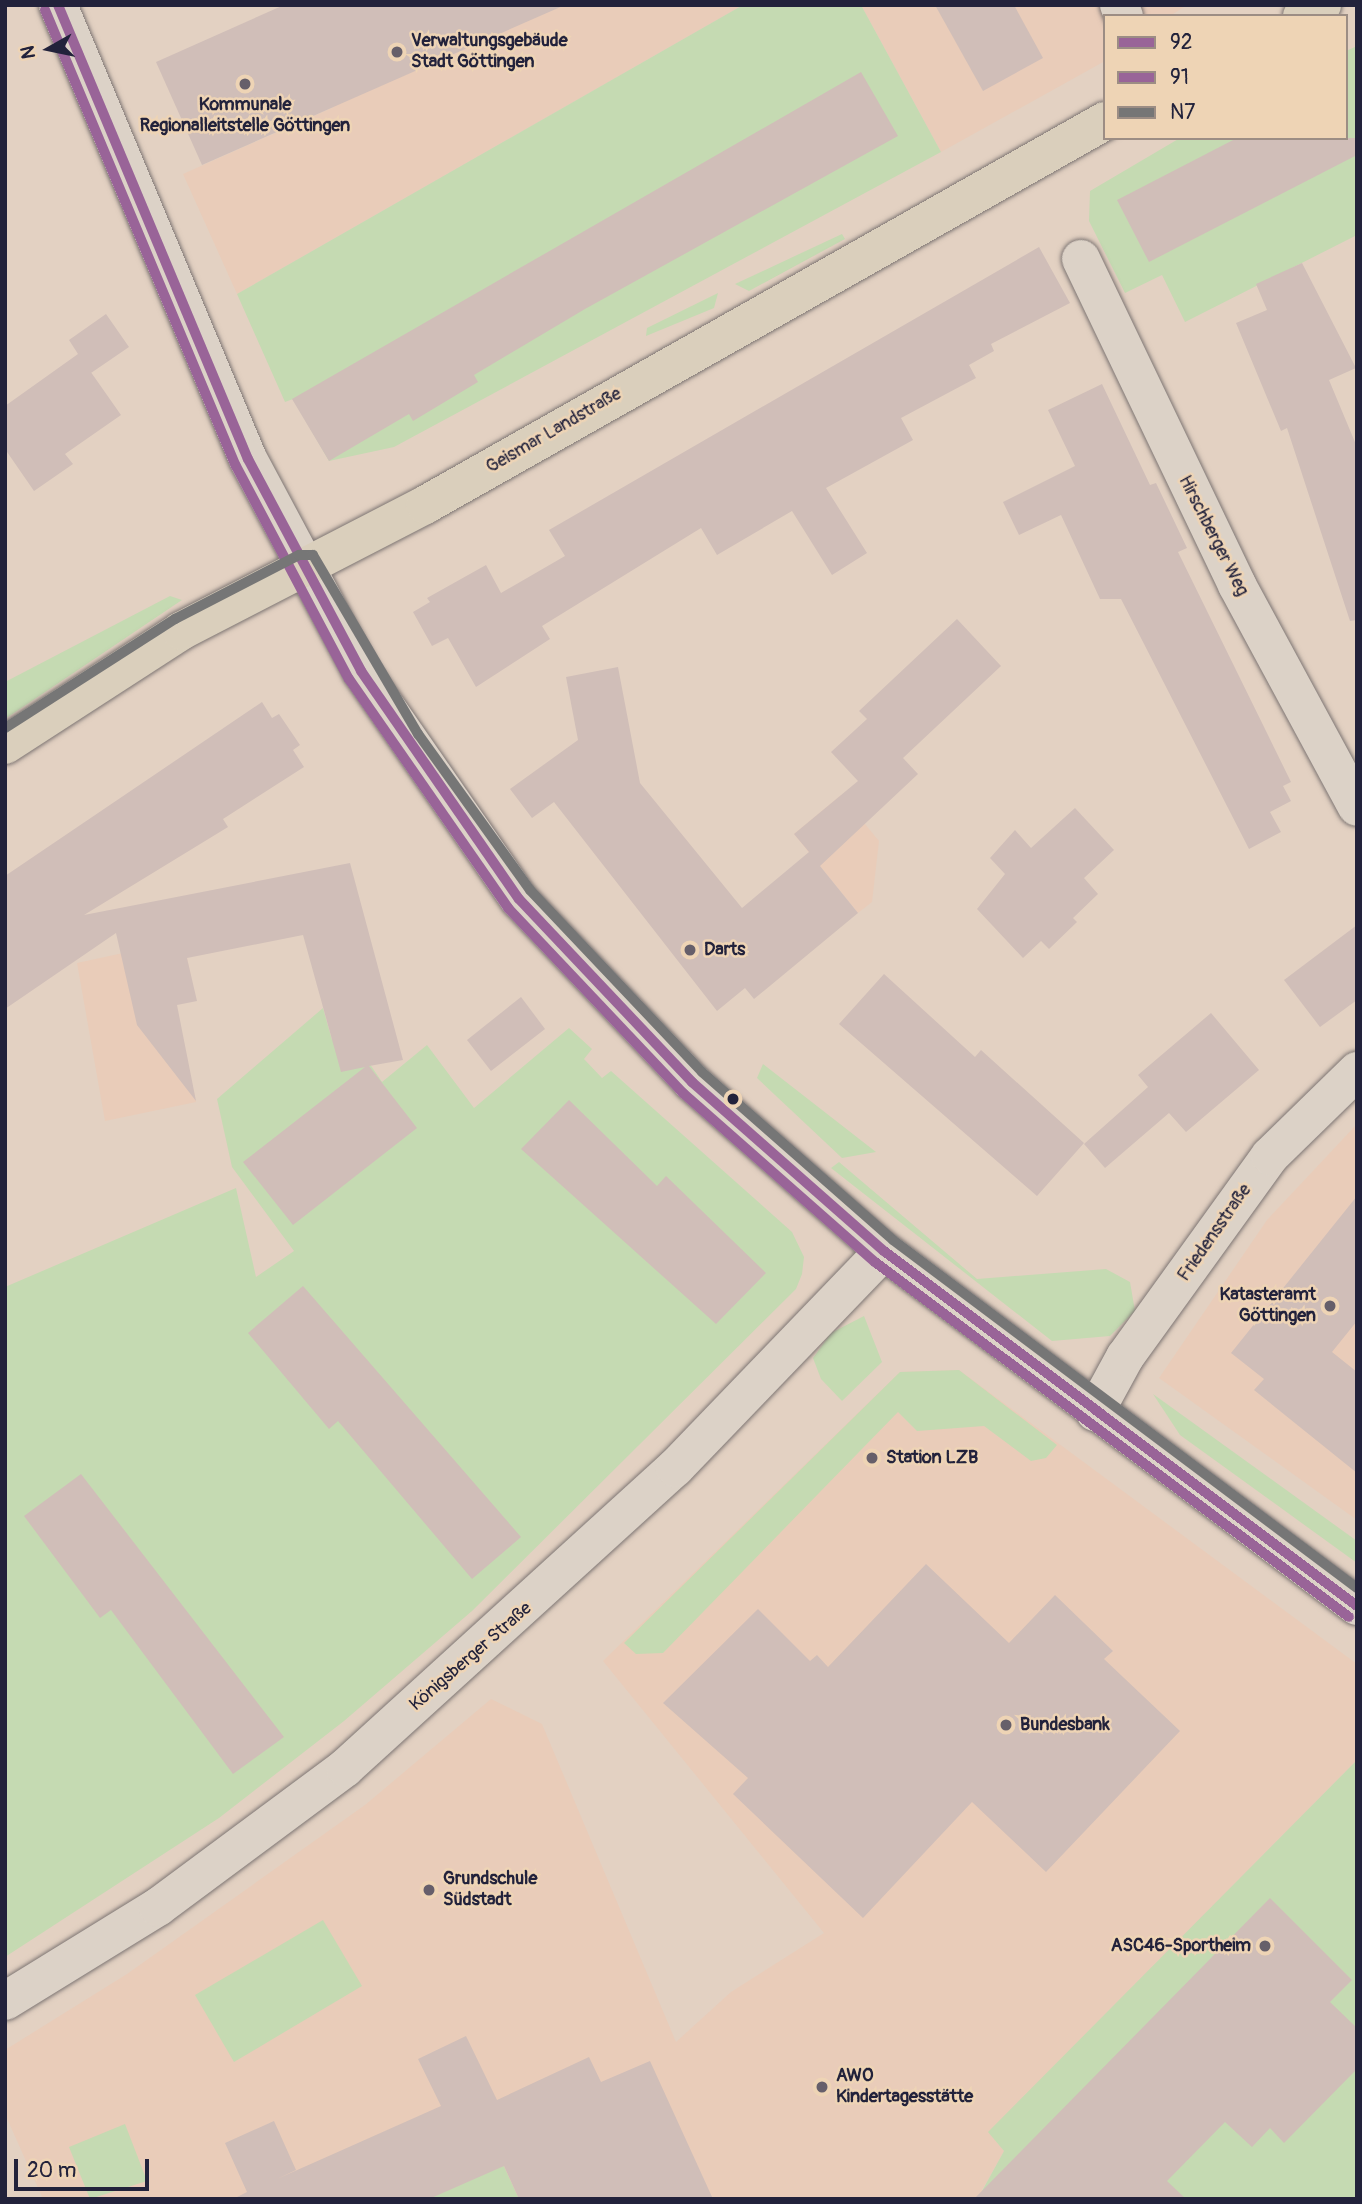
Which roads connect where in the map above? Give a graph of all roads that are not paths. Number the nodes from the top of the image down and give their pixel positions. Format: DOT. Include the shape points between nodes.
graph roads {
  1 [pos="58,5"];
  2 [pos="1322,5"];
  3 [pos="1306,14"];
  4 [pos="1103,122"];
  5 [pos="1081,260"];
  6 [pos="305,567"];
  7 [pos="5,745"];
  8 [pos="1357,807"];
  9 [pos="1357,1071"];
  10 [pos="884,1251"];
  11 [pos="1095,1412"];
  12 [pos="1357,1606"];
  13 [pos="5,2001"];
  1 -- 6 [label="street" via="248,459"];
  2 -- 3 [label="main road"];
  4 -- 6 [label="main road, Geismar Landstraße"];
  5 -- 8 [label="street, Hirschberger Weg" via="1237,585"];
  6 -- 7 [label="main road, Geismar Landstraße" via="181,631"];
  6 -- 10 [label="street" via="406,742 519,899 692,1082"];
  9 -- 11 [label="street, Friedensstraße" via="1270,1156 1125,1357"];
  10 -- 11 [label="street"];
  10 -- 13 [label="street, Königsberger Straße" via="676,1468 345,1768 158,1907"];
  11 -- 12 [label="street"];
}
